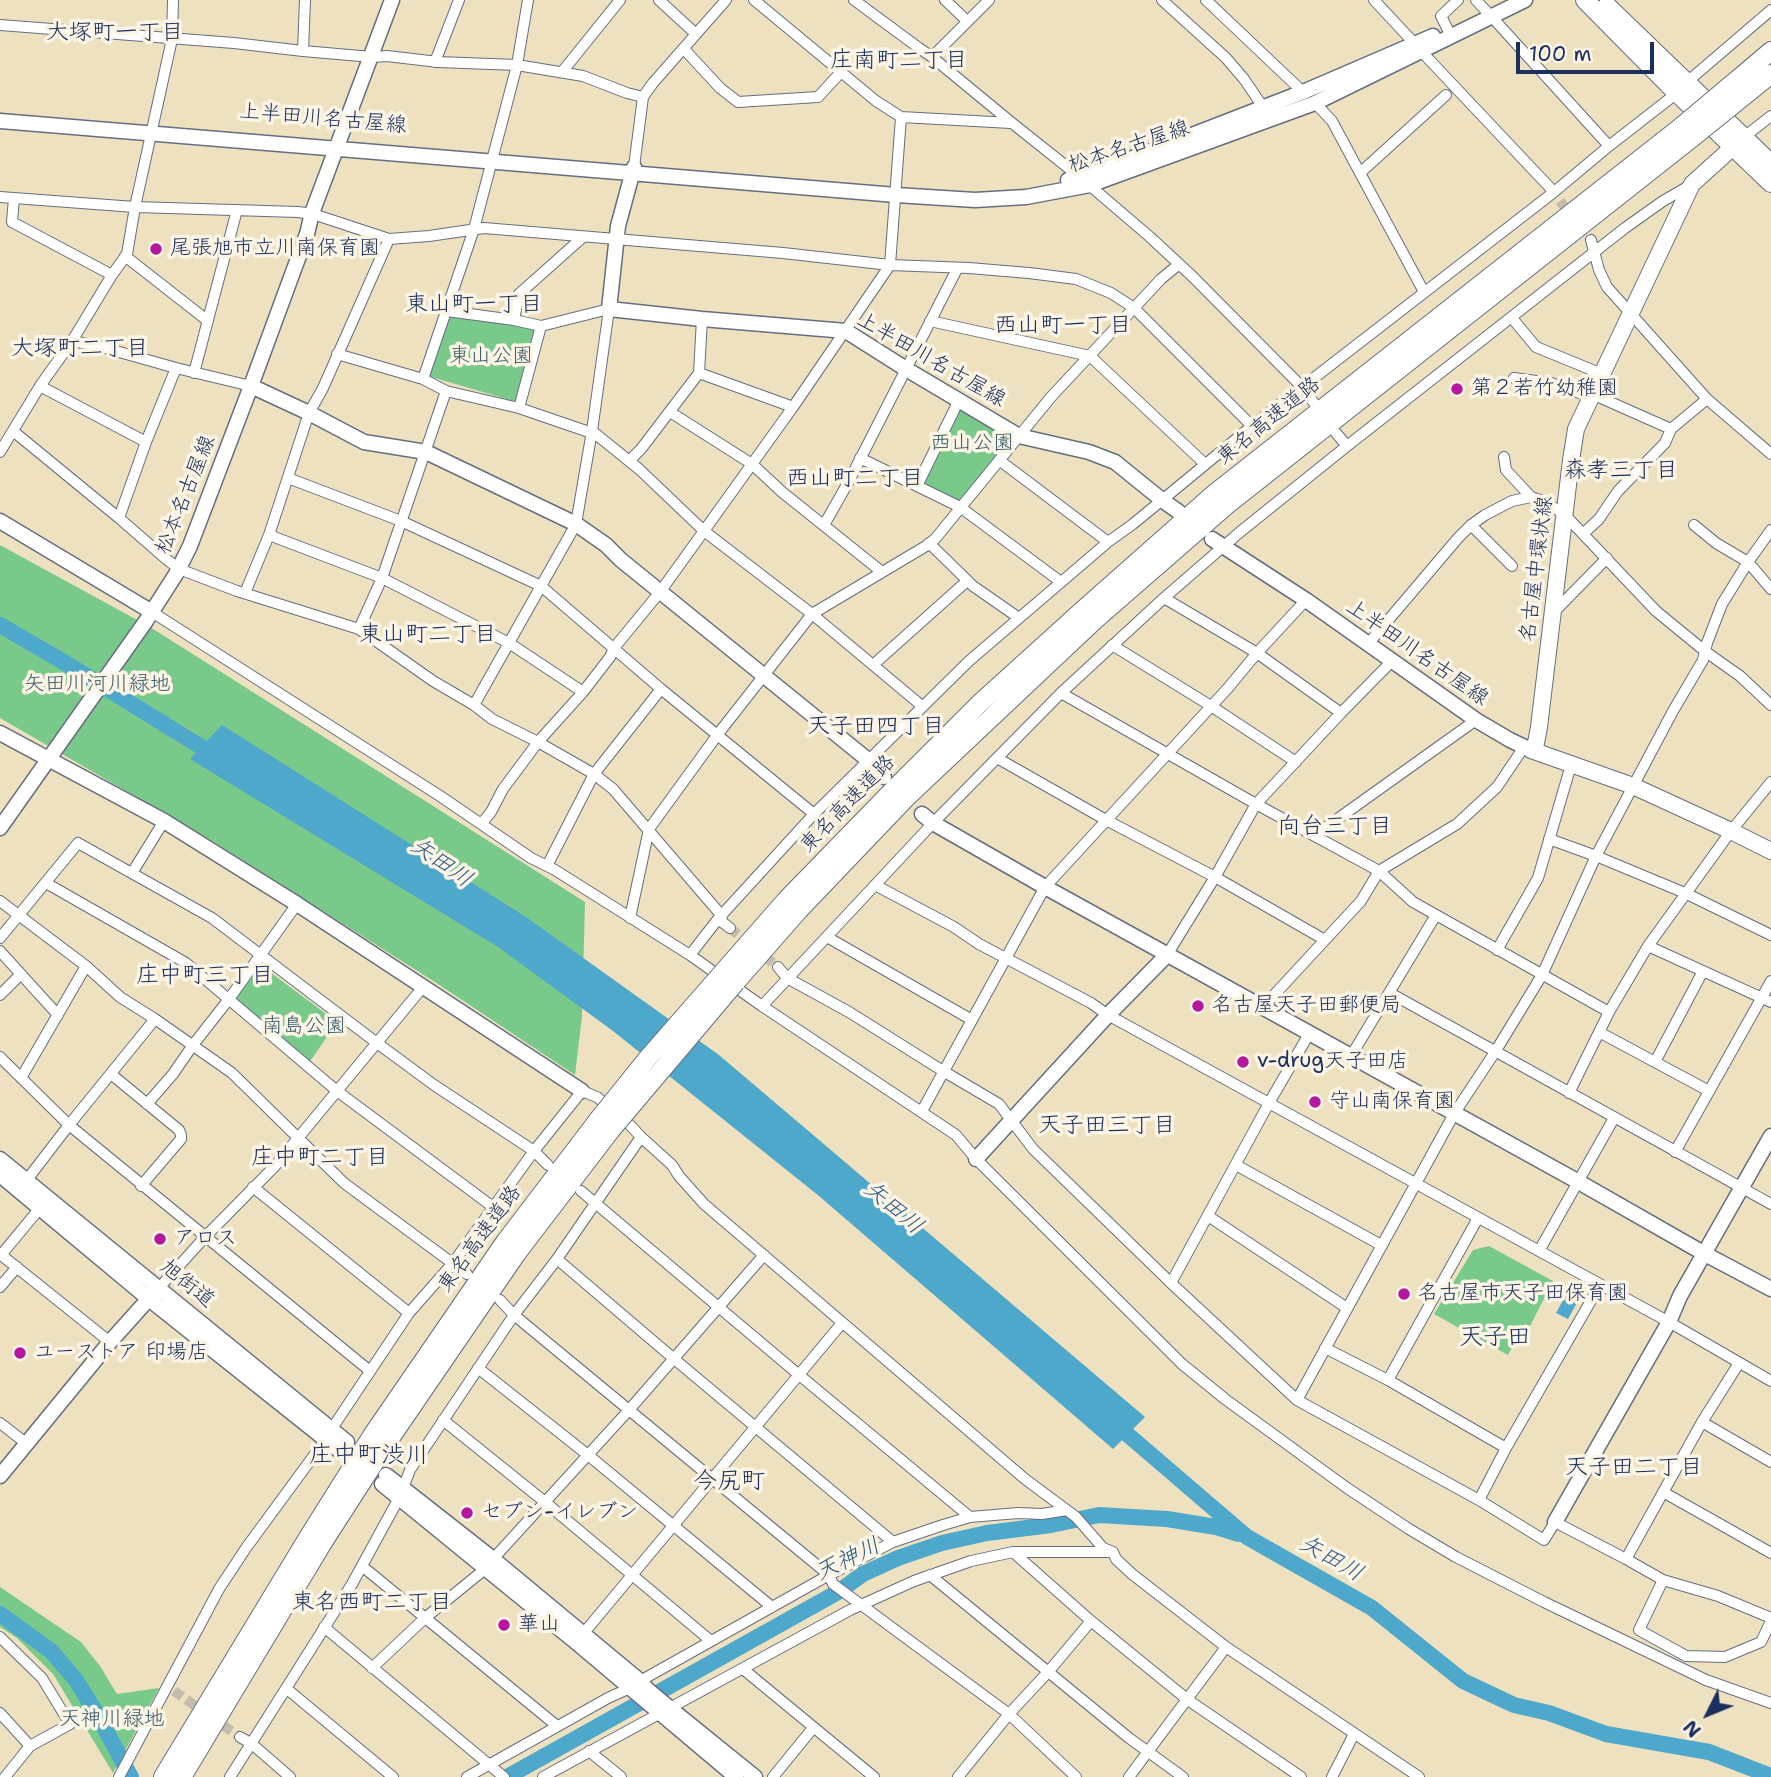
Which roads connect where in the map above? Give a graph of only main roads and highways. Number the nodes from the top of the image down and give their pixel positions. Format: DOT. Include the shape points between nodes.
graph roads {
  1 [pos="1585,0"];
  2 [pos="1601,0"];
  3 [pos="1771,51"];
  4 [pos="1771,74"];
  5 [pos="1743,85"];
  6 [pos="1682,88"];
  7 [pos="1739,142"];
  8 [pos="1771,164"];
  9 [pos="1771,183"];
  10 [pos="1771,851"];
  11 [pos="605,1125"];
  12 [pos="163,1777"];
  13 [pos="182,1777"];
  1 -- 6 [label="highway"];
  2 -- 6 [label="highway"];
  3 -- 5 [label="highway, 東名高速道路"];
  4 -- 5 [label="highway, 東名高速道路"];
  5 -- 11 [label="highway, 東名高速道路, bridge" via="1215,494 979,704 787,899 730,977 647,1059"];
  6 -- 7 [label="highway"];
  7 -- 8 [label="highway"];
  7 -- 9 [label="highway"];
  7 -- 10 [label="main road, 名古屋中環状線" via="1692,184 1576,429 1539,727 1536,743 1528,748 1633,786"];
  11 -- 12 [label="highway, 東名高速道路" via="505,1242 373,1434"];
  11 -- 13 [label="highway, 東名高速道路" via="387,1443"];
}
